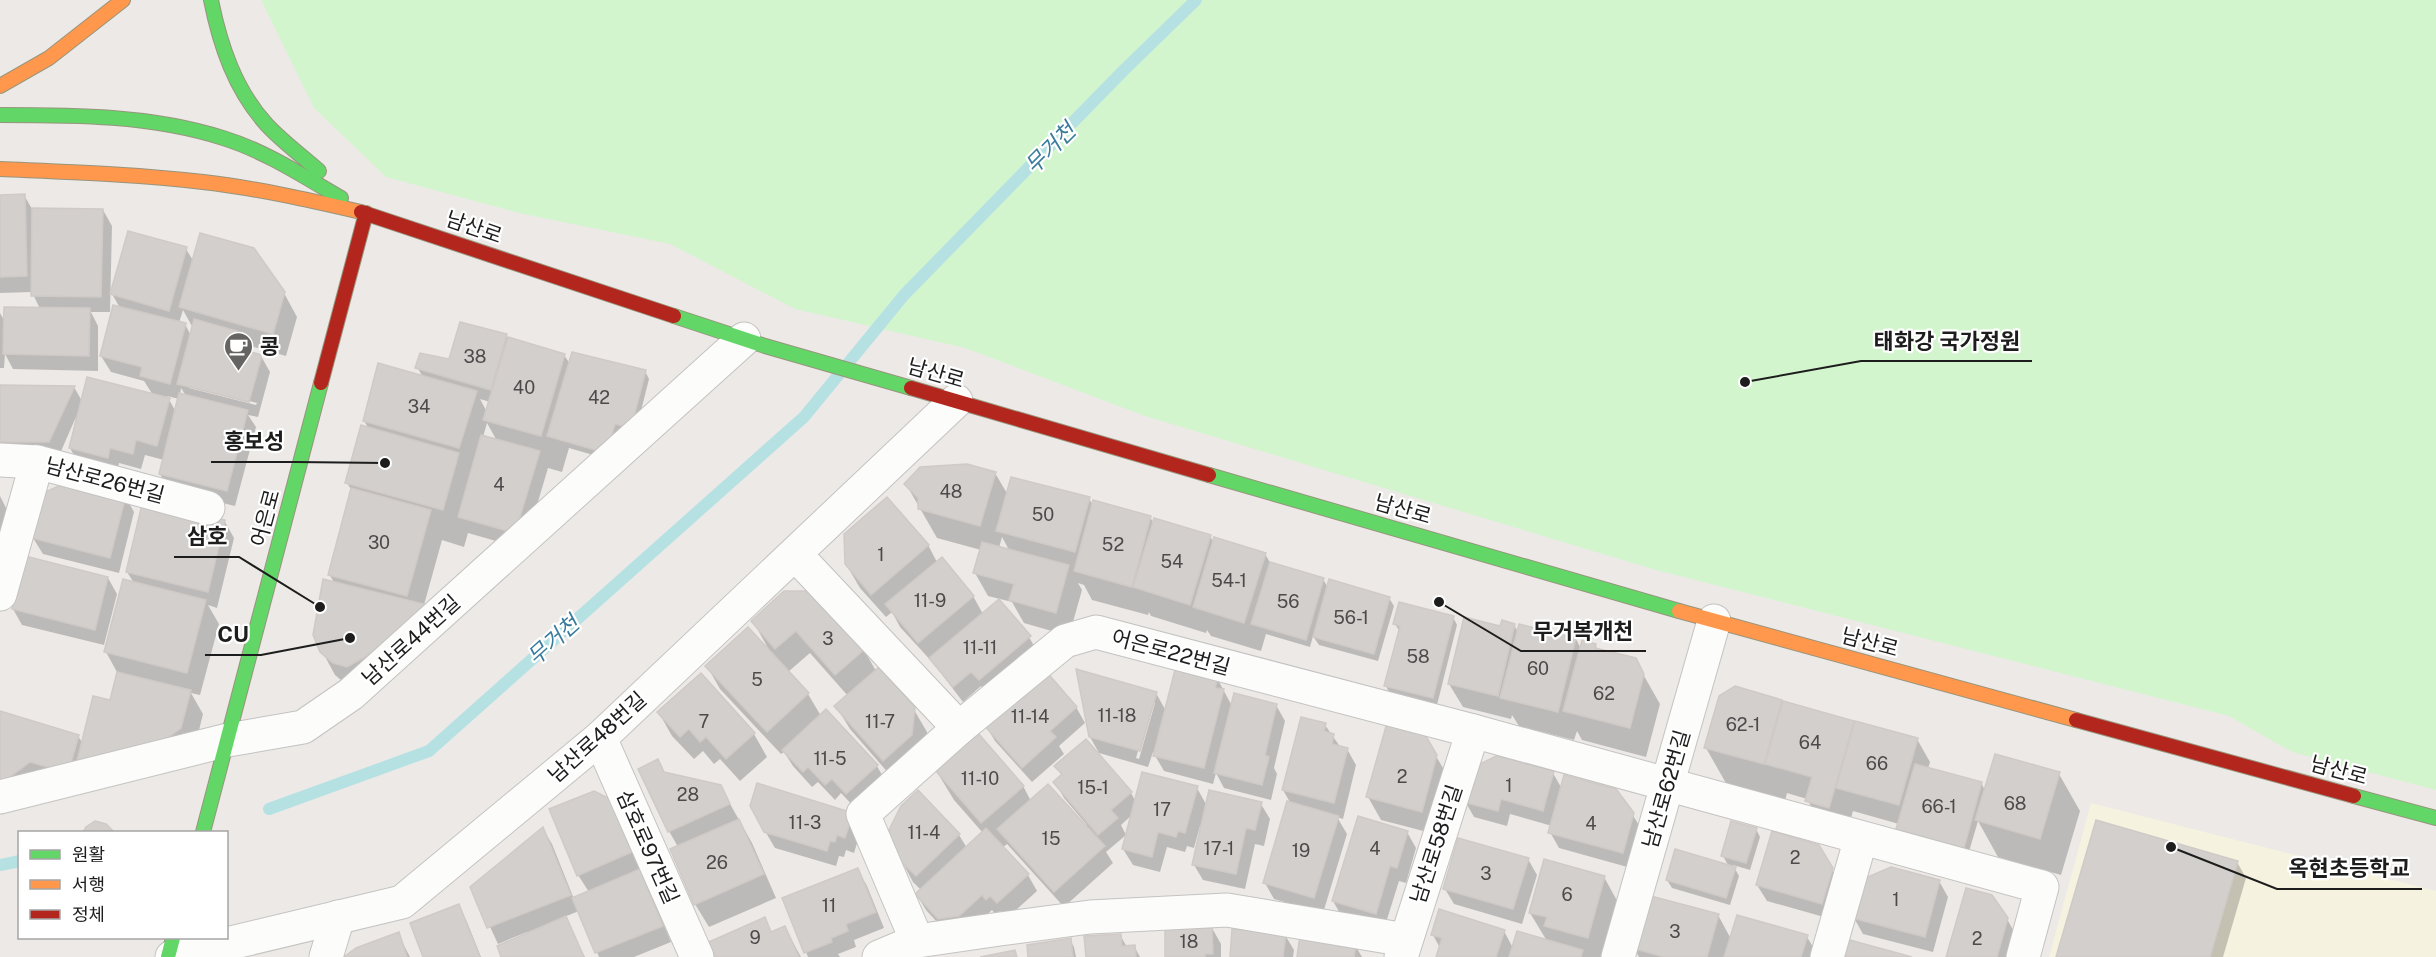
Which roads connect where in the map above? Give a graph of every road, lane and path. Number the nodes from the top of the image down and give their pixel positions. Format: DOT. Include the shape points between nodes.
graph roads {
  1 [pos="123,0"];
  2 [pos="211,0"];
  3 [pos="222,49"];
  4 [pos="0,86"];
  5 [pos="230,94"];
  6 [pos="0,115"];
  7 [pos="227,122"];
  8 [pos="223,138"];
  9 [pos="208,152"];
  10 [pos="182,165"];
  11 [pos="0,169"];
  12 [pos="128,175"];
  13 [pos="366,213"];
  14 [pos="755,342"];
  15 [pos="957,401"];
  16 [pos="0,460"];
  17 [pos="37,462"];
  18 [pos="208,508"];
  19 [pos="795,554"];
  20 [pos="0,594"];
  21 [pos="1714,621"];
  22 [pos="959,728"];
  23 [pos="1473,731"];
  24 [pos="600,738"];
  25 [pos="228,740"];
  26 [pos="1668,785"];
  27 [pos="0,797"];
  28 [pos="2436,818"];
  29 [pos="203,831"];
  30 [pos="1861,838"];
  31 [pos="338,918"];
  32 [pos="173,939"];
  33 [pos="917,940"];
  34 [pos="1403,949"];
  35 [pos="170,957"];
  36 [pos="326,957"];
  37 [pos="697,957"];
  38 [pos="879,957"];
  39 [pos="1618,957"];
  40 [pos="1827,957"];
  41 [pos="2023,957"];
  1 -- 4 [label="main road" via="54,57"];
  2 -- 3 [label="main road"];
  3 -- 5 [label="main road"];
  3 -- 13 [label="main road" via="261,118"];
  6 -- 8 [label="main road, 남산로" via="131,119"];
  7 -- 8 [label="main road"];
  8 -- 9 [label="main road"];
  8 -- 13 [label="main road, 남산로" via="293,170"];
  10 -- 12 [label="main road"];
  11 -- 12 [label="main road, 남산로"];
  12 -- 13 [label="main road, 남산로" via="283,194"];
  13 -- 14 [label="main road, 남산로"];
  13 -- 25 [label="main road, 어은로"];
  14 -- 15 [label="main road, 남산로"];
  14 -- 25 [label="street, 남산로44번길" via="351,694 303,727"];
  15 -- 19 [label="street, 남산로48번길"];
  15 -- 21 [label="main road, 남산로"];
  16 -- 17 [label="street, 남산로26번길"];
  17 -- 18 [label="street, 남산로26번길"];
  17 -- 20 [label="street"];
  19 -- 22 [label="street"];
  19 -- 24 [label="street, 남산로48번길"];
  21 -- 26 [label="street, 남산로62번길"];
  21 -- 28 [label="main road, 남산로"];
  22 -- 23 [label="street, 어은로22번길" via="1065,642 1096,632"];
  22 -- 33 [label="street, 어은로22번길" via="862,814"];
  23 -- 26 [label="street, 어은로22번길"];
  23 -- 34 [label="street, 남산로58번길"];
  24 -- 31 [label="street, 남산로48번길" via="402,902"];
  24 -- 37 [label="street, 삼호로97번길"];
  25 -- 27 [label="street, 남산로44번길"];
  25 -- 29 [label="main road, 어은로"];
  26 -- 30 [label="street, 어은로22번길"];
  26 -- 39 [label="street, 남산로62번길"];
  30 -- 40 [label="street"];
  30 -- 41 [label="street, 어은로22번길" via="2042,887"];
  31 -- 35 [label="street, 남산로48번길"];
  31 -- 36 [label="street"];
  32 -- 35 [label="main road"];
  33 -- 34 [label="street" via="1090,917 1227,910"];
  33 -- 38 [label="street"];
}
